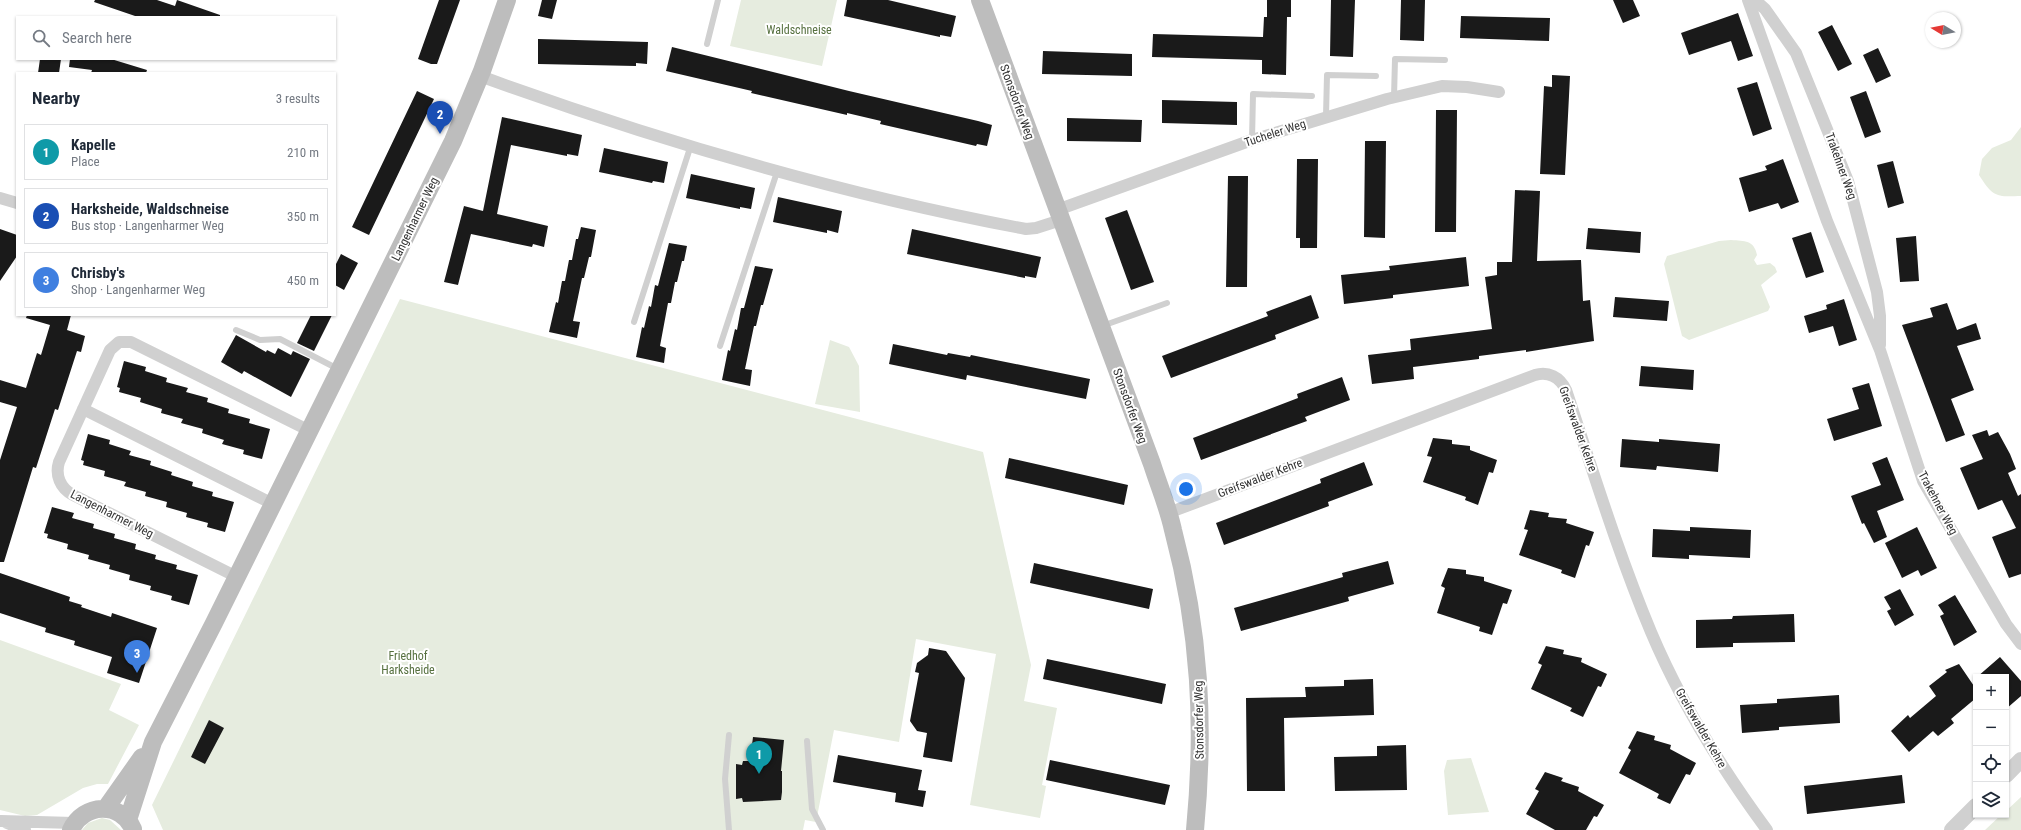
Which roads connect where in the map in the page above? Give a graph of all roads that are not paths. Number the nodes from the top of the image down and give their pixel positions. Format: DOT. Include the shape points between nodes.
graph roads {
  1 [pos="507,0"];
  2 [pos="718,0"];
  3 [pos="980,0"];
  4 [pos="1748,0"];
  5 [pos="1754,0"];
  6 [pos="707,44"];
  7 [pos="1445,60"];
  8 [pos="480,76"];
  9 [pos="1376,76"];
  10 [pos="1499,92"];
  11 [pos="1312,96"];
  12 [pos="1394,97"];
  13 [pos="1326,116"];
  14 [pos="1252,140"];
  15 [pos="690,148"];
  16 [pos="777,172"];
  17 [pos="0,198"];
  18 [pos="16,203"];
  19 [pos="1059,215"];
  20 [pos="1167,302"];
  21 [pos="634,322"];
  22 [pos="1101,326"];
  23 [pos="236,330"];
  24 [pos="720,346"];
  25 [pos="1880,350"];
  26 [pos="340,370"];
  27 [pos="83,409"];
  28 [pos="310,431"];
  29 [pos="273,504"];
  30 [pos="1168,513"];
  31 [pos="237,577"];
  32 [pos="2021,644"];
  33 [pos="729,735"];
  34 [pos="807,741"];
  35 [pos="153,742"];
  36 [pos="2021,760"];
  37 [pos="2009,773"];
  38 [pos="106,808"];
  39 [pos="1973,809"];
  40 [pos="0,821"];
  41 [pos="131,825"];
  42 [pos="73,827"];
  43 [pos="25,830"];
  44 [pos="729,830"];
  45 [pos="823,830"];
  46 [pos="1197,830"];
  47 [pos="1767,830"];
  48 [pos="1952,830"];
  1 -- 8 [label="main road, Langenharmer Weg"];
  2 -- 6 [label="lane"];
  3 -- 19 [label="main road, Stonsdorfer Weg"];
  4 -- 25 [label="street, Trakehner Weg" via="1827,221"];
  5 -- 25 [label="street, Trakehner Weg" via="1765,9 1796,53 1848,180 1877,292"];
  7 -- 12 [label="lane" via="1395,59"];
  8 -- 15 [label="street"];
  8 -- 26 [label="main road, Langenharmer Weg" via="440,168"];
  9 -- 13 [label="lane" via="1327,75"];
  10 -- 12 [label="street, Tucheler Weg" via="1442,86"];
  11 -- 14 [label="lane" via="1253,94"];
  12 -- 13 [label="street, Tucheler Weg"];
  13 -- 14 [label="street, Tucheler Weg"];
  14 -- 19 [label="street, Tucheler Weg"];
  15 -- 16 [label="street"];
  15 -- 21 [label="lane"];
  16 -- 19 [label="street" via="909,205 1026,229 1036,228"];
  16 -- 24 [label="lane"];
  17 -- 18 [label="street"];
  19 -- 22 [label="main road, Stonsdorfer Weg"];
  20 -- 22 [label="lane"];
  22 -- 30 [label="main road, Stonsdorfer Weg"];
  23 -- 26 [label="lane" via="260,340 280,339"];
  25 -- 32 [label="street, Trakehner Weg" via="1923,481 2006,624"];
  26 -- 28 [label="main road, Langenharmer Weg"];
  27 -- 28 [label="street, Langenharmer Weg" via="111,348 117,343 127,341"];
  27 -- 29 [label="street"];
  27 -- 31 [label="street, Langenharmer Weg" via="58,464 60,481 66,490"];
  28 -- 29 [label="main road, Langenharmer Weg"];
  29 -- 31 [label="main road, Langenharmer Weg"];
  30 -- 46 [label="main road, Stonsdorfer Weg" via="1186,584 1198,665 1201,744"];
  30 -- 47 [label="street, Greifswalder Kehre" via="1535,375 1546,374 1556,377 1565,388 1627,572 1660,651 1680,693 1715,753"];
  31 -- 35 [label="main road, Langenharmer Weg"];
  33 -- 44 [label="lane" via="724,779"];
  34 -- 45 [label="lane" via="812,809"];
  35 -- 38 [label="main road, Langenharmer Weg"];
  35 -- 41 [label="main road, Langenharmer Weg"];
  36 -- 37 [label="street"];
  38 -- 41 [label="main road, Langenharmer Weg" via="122,814"];
  38 -- 42 [label="main road" via="85,813"];
  39 -- 48 [label="street"];
  40 -- 42 [label="street"];
  40 -- 43 [label="street"];
}
